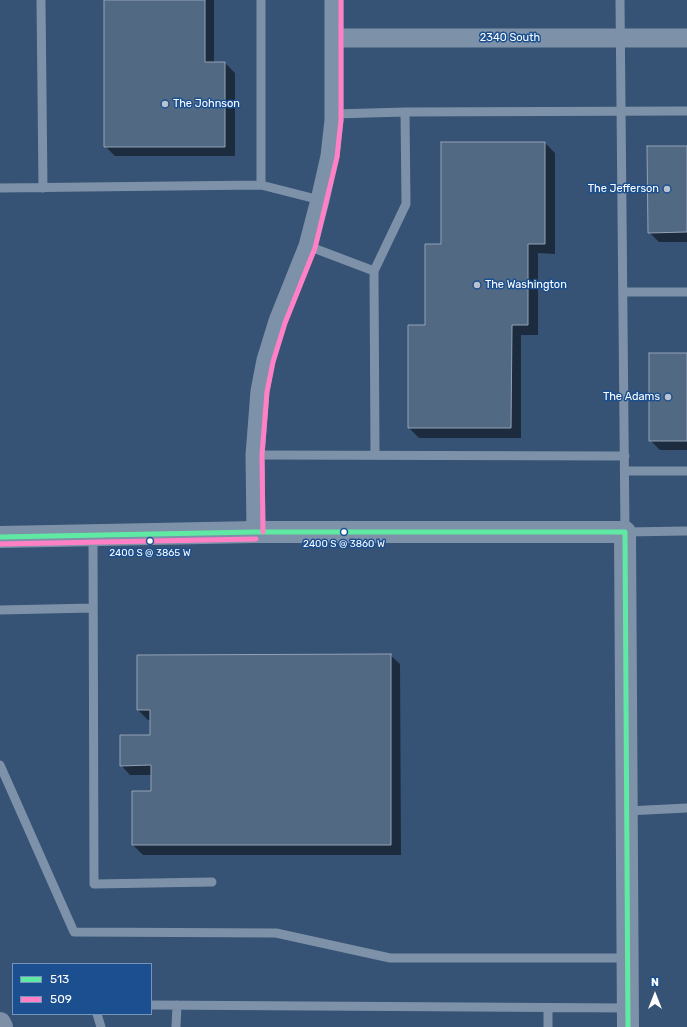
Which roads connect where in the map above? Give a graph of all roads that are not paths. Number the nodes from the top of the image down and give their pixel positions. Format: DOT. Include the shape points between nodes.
graph roads {
  1 [pos="41,0"];
  2 [pos="261,0"];
  3 [pos="334,0"];
  4 [pos="620,0"];
  5 [pos="334,38"];
  6 [pos="620,38"];
  7 [pos="687,38"];
  8 [pos="620,111"];
  9 [pos="687,111"];
  10 [pos="404,112"];
  11 [pos="334,114"];
  12 [pos="261,185"];
  13 [pos="0,188"];
  14 [pos="43,188"];
  15 [pos="320,200"];
  16 [pos="308,246"];
  17 [pos="374,271"];
  18 [pos="623,292"];
  19 [pos="687,292"];
  20 [pos="255,455"];
  21 [pos="375,455"];
  22 [pos="625,456"];
  23 [pos="625,471"];
  24 [pos="687,471"];
  25 [pos="687,531"];
  26 [pos="256,532"];
  27 [pos="625,532"];
  28 [pos="93,535"];
  29 [pos="0,536"];
  30 [pos="93,608"];
  31 [pos="0,610"];
  32 [pos="0,765"];
  33 [pos="687,808"];
  34 [pos="627,810"];
  35 [pos="212,882"];
  36 [pos="627,958"];
  37 [pos="152,1005"];
  38 [pos="177,1005"];
  39 [pos="548,1008"];
  40 [pos="97,1015"];
  41 [pos="628,1018"];
  42 [pos="0,1023"];
  43 [pos="2,1027"];
  44 [pos="102,1027"];
  45 [pos="176,1027"];
  46 [pos="548,1027"];
  1 -- 14 [label="lane"];
  2 -- 12 [label="lane"];
  3 -- 5 [label="street"];
  4 -- 6 [label="lane"];
  5 -- 6 [label="street, 2340 South"];
  5 -- 11 [label="street"];
  6 -- 7 [label="street, 2340 South"];
  6 -- 8 [label="lane"];
  8 -- 9 [label="lane"];
  8 -- 10 [label="lane"];
  8 -- 18 [label="lane"];
  10 -- 11 [label="lane"];
  10 -- 17 [label="lane" via="406,204"];
  11 -- 15 [label="street" via="330,156"];
  12 -- 14 [label="lane"];
  12 -- 15 [label="lane"];
  13 -- 14 [label="lane"];
  15 -- 16 [label="street"];
  16 -- 17 [label="lane"];
  16 -- 20 [label="street" via="278,321 266,360 260,391"];
  17 -- 21 [label="lane"];
  18 -- 19 [label="lane"];
  18 -- 22 [label="lane"];
  20 -- 21 [label="lane"];
  20 -- 26 [label="street"];
  21 -- 22 [label="lane"];
  22 -- 23 [label="lane"];
  23 -- 24 [label="lane"];
  23 -- 27 [label="lane"];
  25 -- 27 [label="lane"];
  26 -- 27 [label="street"];
  26 -- 28 [label="street"];
  27 -- 34 [label="street"];
  28 -- 29 [label="street"];
  28 -- 30 [label="lane"];
  30 -- 31 [label="lane"];
  30 -- 35 [label="lane" via="94,884"];
  32 -- 36 [label="lane" via="74,932 276,933 390,958"];
  33 -- 34 [label="lane"];
  34 -- 36 [label="street"];
  36 -- 41 [label="street"];
  37 -- 38 [label="lane"];
  38 -- 39 [label="lane"];
  38 -- 45 [label="lane"];
  39 -- 41 [label="lane"];
  39 -- 46 [label="lane"];
  40 -- 44 [label="lane"];
  42 -- 43 [label="highway"];
}
